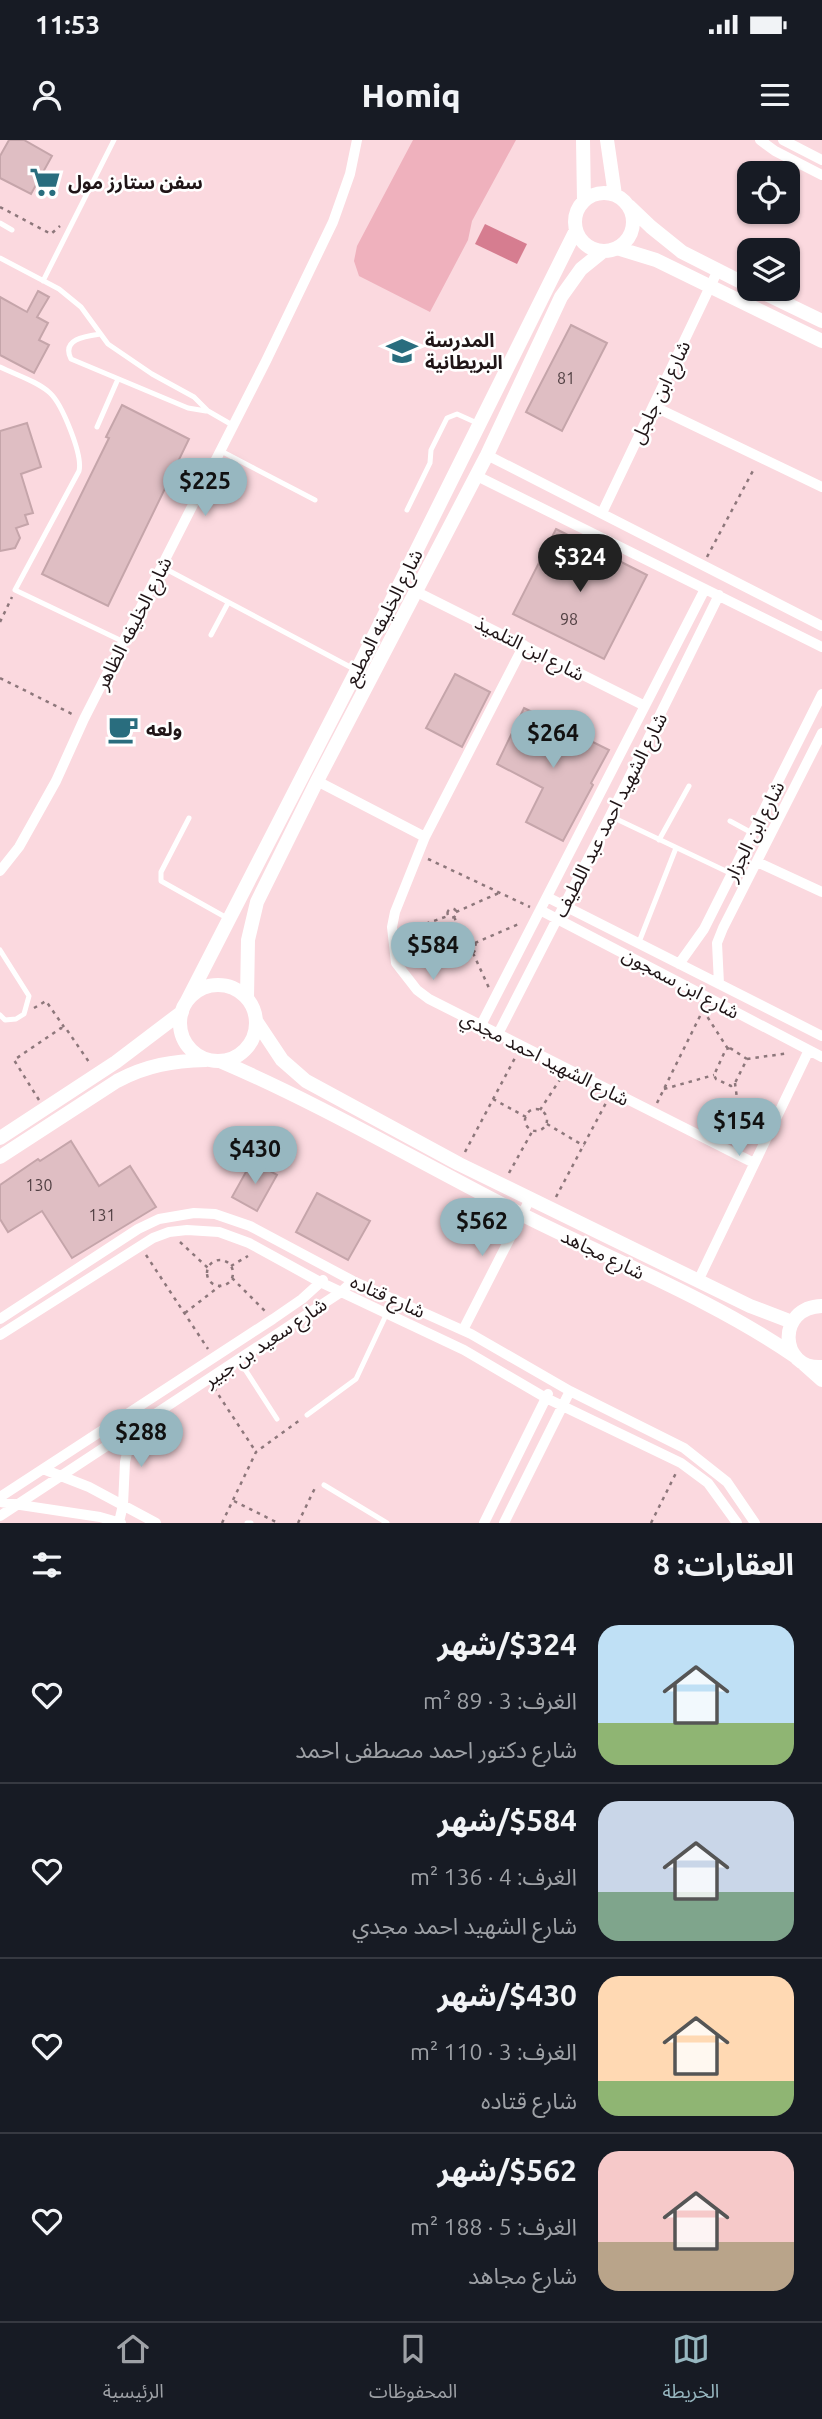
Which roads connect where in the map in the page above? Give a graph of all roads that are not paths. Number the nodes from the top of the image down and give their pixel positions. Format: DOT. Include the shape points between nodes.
graph roads {
  1 [pos="114,140"];
  2 [pos="357,140"];
  3 [pos="583,140"];
  4 [pos="607,140"];
  5 [pos="760,140"];
  6 [pos="783,140"];
  7 [pos="822,160"];
  8 [pos="822,175"];
  9 [pos="615,195"];
  10 [pos="584,201"];
  11 [pos="629,206"];
  12 [pos="0,223"];
  13 [pos="12,230"];
  14 [pos="576,230"];
  15 [pos="617,248"];
  16 [pos="602,251"];
  17 [pos="0,258"];
  18 [pos="718,271"];
  19 [pos="737,280"];
  20 [pos="43,281"];
  21 [pos="710,287"];
  22 [pos="781,301"];
  23 [pos="822,321"];
  24 [pos="100,334"];
  25 [pos="822,341"];
  26 [pos="0,367"];
  27 [pos="118,379"];
  28 [pos="653,406"];
  29 [pos="208,411"];
  30 [pos="480,425"];
  31 [pos="234,426"];
  32 [pos="97,427"];
  33 [pos="221,451"];
  34 [pos="487,455"];
  35 [pos="475,475"];
  36 [pos="822,487"];
  37 [pos="315,500"];
  38 [pos="407,510"];
  39 [pos="602,513"];
  40 [pos="162,567"];
  41 [pos="705,589"];
  42 [pos="415,591"];
  43 [pos="719,595"];
  44 [pos="228,603"];
  45 [pos="822,626"];
  46 [pos="211,635"];
  47 [pos="124,642"];
  48 [pos="524,646"];
  49 [pos="822,647"];
  50 [pos="356,670"];
  51 [pos="822,694"];
  52 [pos="645,706"];
  53 [pos="822,733"];
  54 [pos="317,781"];
  55 [pos="689,786"];
  56 [pos="610,816"];
  57 [pos="189,818"];
  58 [pos="730,821"];
  59 [pos="752,833"];
  60 [pos="425,837"];
  61 [pos="659,840"];
  62 [pos="267,844"];
  63 [pos="676,848"];
  64 [pos="281,852"];
  65 [pos="757,862"];
  66 [pos="0,871"];
  67 [pos="732,874"];
  68 [pos="822,892"];
  69 [pos="547,897"];
  70 [pos="565,906"];
  71 [pos="538,913"];
  72 [pos="558,919"];
  73 [pos="230,920"];
  74 [pos="638,943"];
  75 [pos="0,950"];
  76 [pos="679,964"];
  77 [pos="719,984"];
  78 [pos="247,998"];
  79 [pos="184,1006"];
  80 [pos="0,1015"];
  81 [pos="256,1021"];
  82 [pos="481,1025"];
  83 [pos="498,1034"];
  84 [pos="822,1036"];
  85 [pos="809,1050"];
  86 [pos="822,1057"];
  87 [pos="214,1061"];
  88 [pos="0,1138"];
  89 [pos="0,1157"];
  90 [pos="749,1161"];
  91 [pos="530,1199"];
  92 [pos="522,1215"];
  93 [pos="332,1270"];
  94 [pos="353,1281"];
  95 [pos="698,1281"];
  96 [pos="320,1282"];
  97 [pos="341,1292"];
  98 [pos="819,1302"];
  99 [pos="387,1313"];
  100 [pos="0,1319"];
  101 [pos="792,1322"];
  102 [pos="463,1330"];
  103 [pos="0,1335"];
  104 [pos="447,1342"];
  105 [pos="464,1350"];
  106 [pos="239,1360"];
  107 [pos="799,1360"];
  108 [pos="822,1367"];
  109 [pos="822,1380"];
  110 [pos="554,1382"];
  111 [pos="570,1391"];
  112 [pos="546,1398"];
  113 [pos="563,1405"];
  114 [pos="307,1415"];
  115 [pos="277,1419"];
  116 [pos="132,1430"];
  117 [pos="43,1469"];
  118 [pos="61,1476"];
  119 [pos="324,1485"];
  120 [pos="0,1499"];
  121 [pos="17,1506"];
  122 [pos="123,1506"];
  123 [pos="0,1516"];
  124 [pos="120,1523"];
  125 [pos="156,1523"];
  126 [pos="387,1523"];
  127 [pos="484,1523"];
  128 [pos="504,1523"];
  129 [pos="737,1523"];
  130 [pos="755,1523"];
  1 -- 20 [label="lane"];
  2 -- 31 [label="street, شارع الخليفه الظاهر" via="333,222"];
  3 -- 10 [label="street"];
  4 -- 9 [label="street"];
  5 -- 8 [label="street"];
  6 -- 7 [label="street"];
  9 -- 10 [label="street" via="600,193"];
  9 -- 11 [label="street"];
  10 -- 14 [label="street" via="577,210"];
  11 -- 15 [label="street" via="631,234"];
  11 -- 18 [label="street" via="682,252"];
  12 -- 13 [label="lane"];
  14 -- 16 [label="street" via="583,243"];
  14 -- 30 [label="street, شارع الخليفه المطيع"];
  15 -- 16 [label="street"];
  15 -- 21 [label="street" via="656,260"];
  16 -- 34 [label="street, شارع الخليفه المطيع" via="581,269 561,297"];
  17 -- 20 [label="lane"];
  18 -- 19 [label="street"];
  18 -- 21 [label="street, شارع ابن جلجل"];
  20 -- 24 [label="lane" via="81,307"];
  21 -- 25 [label="street"];
  21 -- 28 [label="street, شارع ابن جلجل"];
  22 -- 23 [label="street"];
  24 -- 27 [label="lane" via="75,340 68,353 71,359"];
  24 -- 29 [label="lane"];
  26 -- 47 [label="lane" via="53,395 81,463 15,590"];
  27 -- 29 [label="lane" via="188,408"];
  27 -- 32 [label="lane"];
  28 -- 36 [label="street"];
  28 -- 39 [label="street, شارع ابن جلجل"];
  29 -- 31 [label="lane"];
  30 -- 38 [label="lane" via="457,414 447,418"];
  30 -- 50 [label="street, شارع الخليفه المطيع"];
  31 -- 33 [label="street, شارع الخليفه الظاهر"];
  33 -- 37 [label="lane"];
  33 -- 40 [label="street, شارع الخليفه الظاهر"];
  34 -- 35 [label="street, شارع الخليفه المطيع"];
  34 -- 39 [label="street"];
  35 -- 41 [label="street"];
  35 -- 42 [label="street, شارع الخليفه المطيع"];
  39 -- 45 [label="street"];
  40 -- 44 [label="lane"];
  40 -- 47 [label="street, شارع الخليفه الظاهر"];
  41 -- 43 [label="street"];
  41 -- 52 [label="street, شارع الشهيد احمد عبد اللطيف"];
  42 -- 48 [label="street, شارع ابن التلميذ"];
  42 -- 54 [label="street, شارع الخليفه المطيع"];
  43 -- 49 [label="street"];
  43 -- 56 [label="street, شارع الشهيد احمد عبد اللطيف"];
  44 -- 46 [label="lane"];
  44 -- 50 [label="lane"];
  47 -- 66 [label="street, شارع الخليفه الظاهر" via="56,782"];
  48 -- 52 [label="street, شارع ابن التلميذ"];
  48 -- 60 [label="street"];
  50 -- 62 [label="street, شارع الخليفه المطيع"];
  51 -- 59 [label="street, شارع ابن الجزار"];
  52 -- 69 [label="street, شارع الشهيد احمد عبد اللطيف"];
  53 -- 65 [label="street, شارع ابن الجزار"];
  54 -- 60 [label="street"];
  54 -- 64 [label="street, شارع الخليفه المطيع"];
  55 -- 61 [label="lane"];
  56 -- 61 [label="lane"];
  56 -- 70 [label="street, شارع الشهيد احمد عبد اللطيف"];
  57 -- 73 [label="lane" via="161,872 162,881"];
  58 -- 59 [label="lane"];
  59 -- 67 [label="street, شارع ابن الجزار"];
  60 -- 82 [label="street, شارع الشهيد احمد مجدي" via="395,912 396,963 429,999"];
  61 -- 63 [label="lane"];
  62 -- 64 [label="street"];
  62 -- 73 [label="street, شارع الخليفه المطيع"];
  63 -- 67 [label="lane"];
  63 -- 74 [label="lane"];
  64 -- 78 [label="street, شارع الخليفه المطيع" via="251,922"];
  65 -- 68 [label="street"];
  65 -- 77 [label="street, شارع ابن الجزار" via="718,943"];
  67 -- 76 [label="street, شارع ابن الجزار" via="700,936"];
  69 -- 70 [label="street, شارع ابن سمجون"];
  69 -- 71 [label="street, شارع الشهيد احمد عبد اللطيف"];
  70 -- 72 [label="street, شارع الشهيد احمد عبد اللطيف"];
  70 -- 74 [label="street, شارع ابن سمجون"];
  71 -- 72 [label="street, شارع ابن سمجون"];
  71 -- 82 [label="street, شارع الشهيد احمد عبد اللطيف"];
  72 -- 83 [label="street, شارع الشهيد احمد عبد اللطيف"];
  72 -- 85 [label="street, شارع ابن سمجون"];
  73 -- 79 [label="street, شارع الخليفه المطيع"];
  74 -- 76 [label="street, شارع ابن سمجون"];
  75 -- 80 [label="lane" via="29,996 24,1014 5,1020"];
  76 -- 77 [label="street, شارع ابن سمجون"];
  77 -- 84 [label="street, شارع ابن سمجون"];
  78 -- 79 [label="street" via="236,989 209,986 197,991"];
  78 -- 81 [label="street"];
  79 -- 87 [label="street" via="182,1036 197,1055"];
  79 -- 88 [label="street, شارع الخليفه المطيع" via="152,1036"];
  81 -- 87 [label="street" via="255,1033 242,1053"];
  81 -- 91 [label="street, شارع مجاهد" via="282,1060 306,1081"];
  82 -- 83 [label="street, شارع الشهيد احمد مجدي"];
  83 -- 90 [label="street, شارع الشهيد احمد مجدي"];
  85 -- 86 [label="street, شارع ابن سمجون"];
  85 -- 90 [label="street"];
  87 -- 89 [label="street" via="168,1062 136,1071"];
  87 -- 92 [label="street, شارع مجاهد" via="293,1093"];
  90 -- 95 [label="street"];
  91 -- 92 [label="street"];
  91 -- 95 [label="street, شارع مجاهد"];
  92 -- 102 [label="street"];
  92 -- 107 [label="street, شارع مجاهد" via="748,1326"];
  93 -- 94 [label="street, شارع قتاده"];
  93 -- 96 [label="street, شارع سعيد بن جبير"];
  93 -- 100 [label="street, شارع قتاده" via="250,1226 215,1214 194,1213 159,1219 138,1229"];
  94 -- 97 [label="street, شارع سعيد بن جبير"];
  94 -- 102 [label="street, شارع قتاده"];
  95 -- 101 [label="street, شارع مجاهد"];
  96 -- 97 [label="street, شارع قتاده"];
  96 -- 103 [label="street, شارع قتاده" via="219,1232 169,1232 139,1244"];
  96 -- 117 [label="street, شارع سعيد بن جبير" via="273,1319"];
  97 -- 99 [label="street, شارع قتاده"];
  97 -- 106 [label="street, شارع سعيد بن جبير"];
  98 -- 101 [label="street"];
  99 -- 104 [label="street, شارع قتاده"];
  99 -- 114 [label="lane" via="356,1379"];
  101 -- 107 [label="street" via="788,1340"];
  102 -- 104 [label="street"];
  102 -- 105 [label="street"];
  102 -- 110 [label="street, شارع قتاده"];
  104 -- 105 [label="street, شارع قتاده"];
  105 -- 112 [label="street, شارع قتاده"];
  106 -- 115 [label="lane"];
  106 -- 116 [label="street, شارع سعيد بن جبير"];
  107 -- 108 [label="street"];
  107 -- 109 [label="street, شارع مجاهد"];
  110 -- 111 [label="street, شارع قتاده"];
  110 -- 112 [label="street"];
  111 -- 113 [label="street"];
  111 -- 130 [label="street, شارع قتاده" via="701,1459 727,1482"];
  112 -- 113 [label="street, شارع قتاده"];
  112 -- 127 [label="street"];
  113 -- 128 [label="street"];
  113 -- 129 [label="street, شارع قتاده" via="681,1463 708,1483"];
  116 -- 118 [label="street, شارع سعيد بن جبير"];
  116 -- 122 [label="street"];
  117 -- 118 [label="street"];
  117 -- 120 [label="street, شارع سعيد بن جبير"];
  118 -- 121 [label="street, شارع سعيد بن جبير"];
  118 -- 122 [label="street"];
  119 -- 126 [label="lane"];
  120 -- 121 [label="street"];
  121 -- 123 [label="street, شارع سعيد بن جبير"];
  121 -- 124 [label="street"];
  122 -- 124 [label="street"];
  122 -- 125 [label="street"];
}
